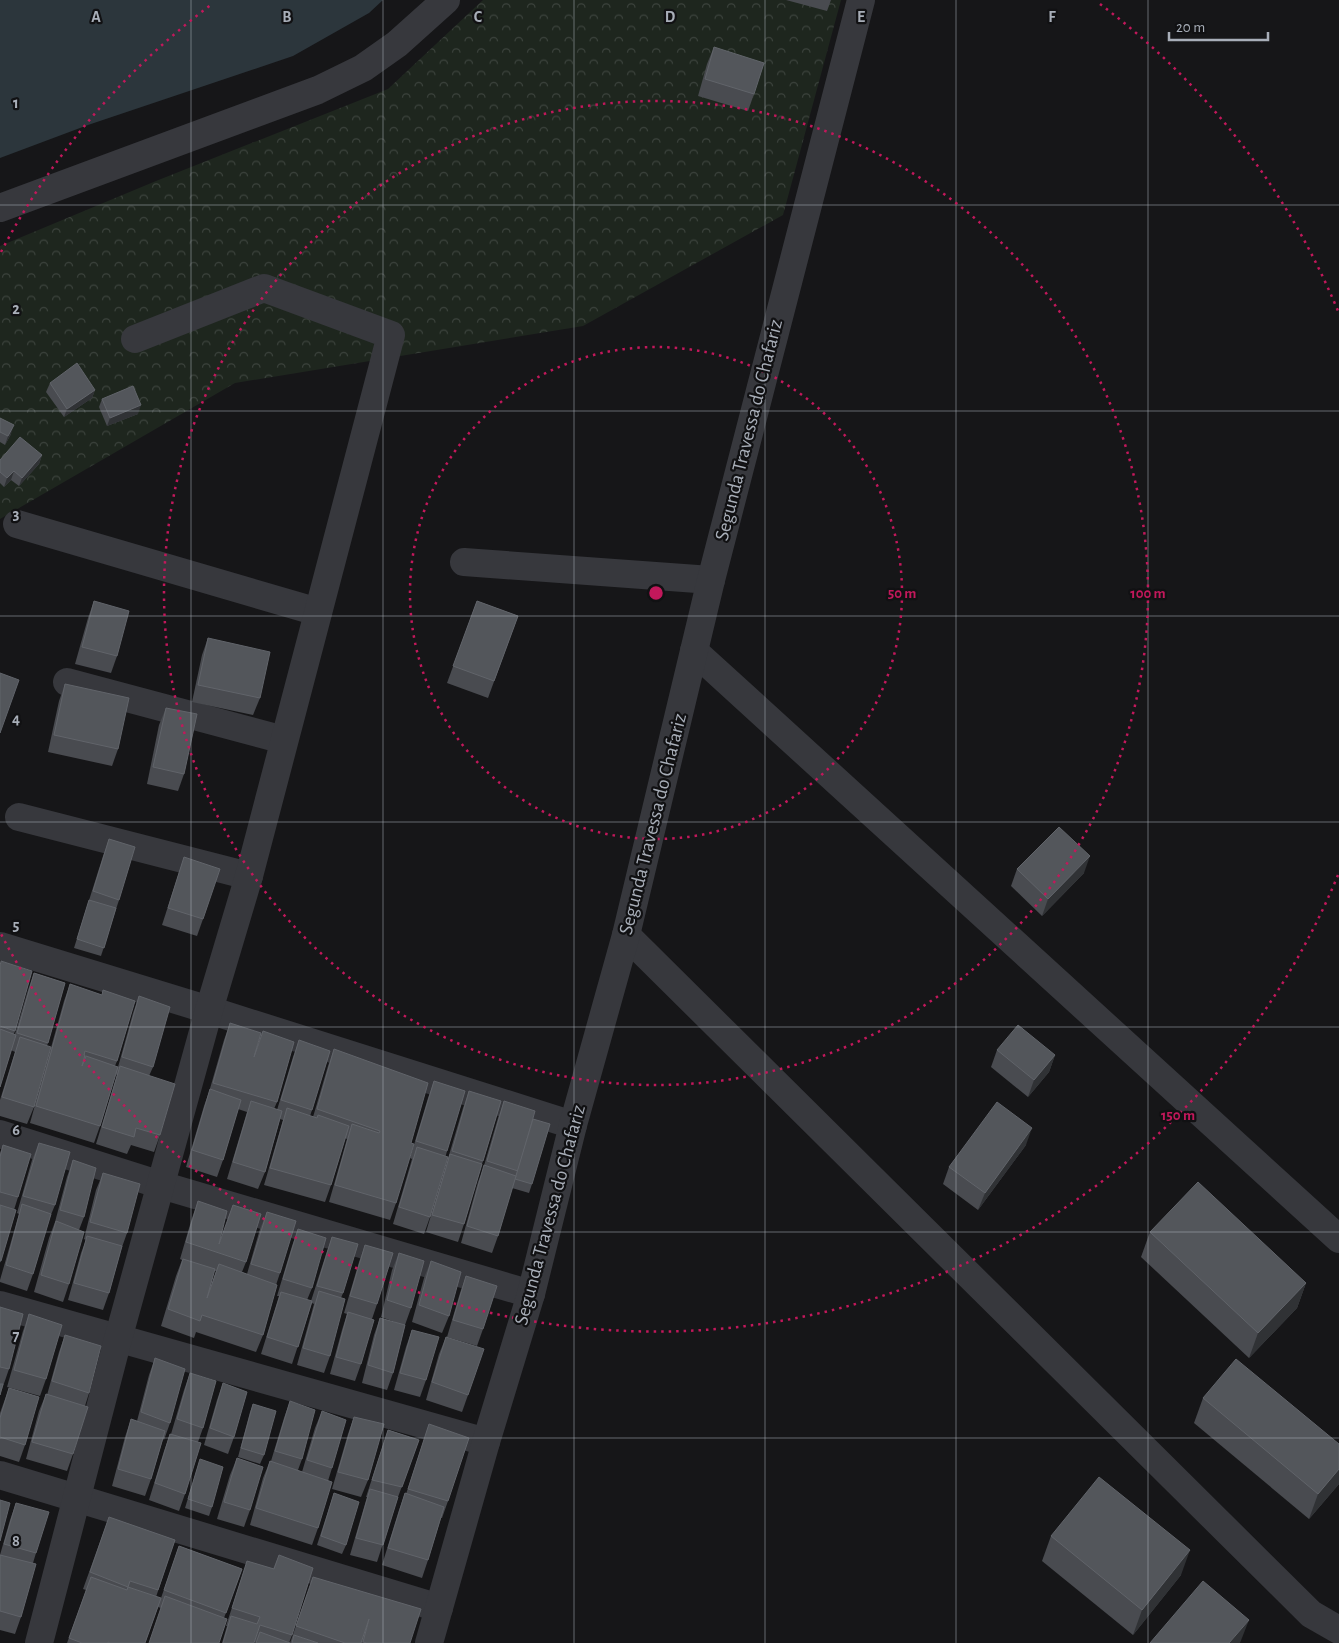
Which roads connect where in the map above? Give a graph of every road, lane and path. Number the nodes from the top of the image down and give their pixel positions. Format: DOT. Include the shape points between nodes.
graph roads {
  1 [pos="446,0"];
  2 [pos="861,0"];
  3 [pos="0,208"];
  4 [pos="135,340"];
  5 [pos="17,524"];
  6 [pos="464,562"];
  7 [pos="711,580"];
  8 [pos="318,612"];
  9 [pos="694,651"];
  10 [pos="67,682"];
  11 [pos="284,740"];
  12 [pos="19,817"];
  13 [pos="249,876"];
  14 [pos="626,934"];
  15 [pos="0,946"];
  16 [pos="209,1010"];
  17 [pos="573,1125"];
  18 [pos="0,1134"];
  19 [pos="161,1184"];
  20 [pos="1339,1239"];
  21 [pos="531,1294"];
  22 [pos="0,1305"];
  23 [pos="118,1339"];
  24 [pos="486,1442"];
  25 [pos="0,1475"];
  26 [pos="76,1498"];
  27 [pos="439,1608"];
  28 [pos="1339,1630"];
  29 [pos="39,1643"];
  30 [pos="429,1643"];
  1 -- 3 [label="street" via="397,44 363,68 318,90"];
  2 -- 7 [label="street, Segunda Travessa do Chafariz"];
  4 -- 8 [label="street" via="264,288 391,335"];
  5 -- 8 [label="street"];
  6 -- 7 [label="street"];
  7 -- 9 [label="street, Segunda Travessa do Chafariz"];
  8 -- 11 [label="street"];
  9 -- 14 [label="street, Segunda Travessa do Chafariz"];
  9 -- 20 [label="street"];
  10 -- 11 [label="street"];
  11 -- 13 [label="street"];
  12 -- 13 [label="street"];
  13 -- 16 [label="street"];
  14 -- 17 [label="street, Segunda Travessa do Chafariz"];
  14 -- 28 [label="street" via="1311,1614"];
  15 -- 16 [label="street"];
  16 -- 17 [label="street"];
  16 -- 19 [label="street"];
  17 -- 21 [label="street, Segunda Travessa do Chafariz"];
  18 -- 19 [label="street"];
  19 -- 21 [label="street"];
  19 -- 23 [label="street"];
  21 -- 24 [label="street, Segunda Travessa do Chafariz"];
  22 -- 23 [label="street"];
  23 -- 24 [label="street"];
  23 -- 26 [label="street"];
  24 -- 27 [label="street, Segunda Travessa do Chafariz"];
  25 -- 26 [label="street"];
  26 -- 27 [label="street"];
  26 -- 29 [label="street"];
  27 -- 30 [label="street, Segunda Travessa do Chafariz"];
}
